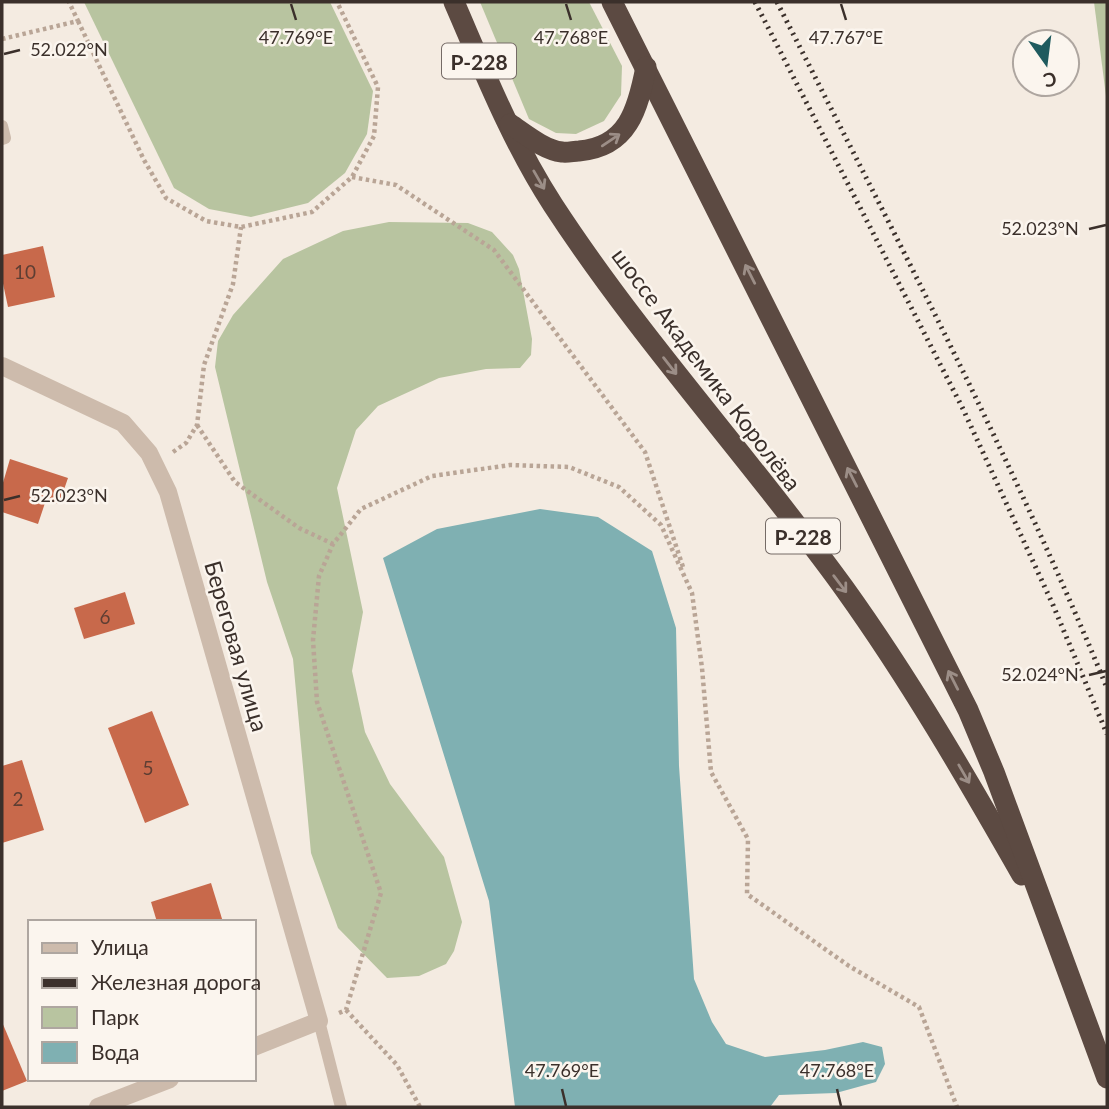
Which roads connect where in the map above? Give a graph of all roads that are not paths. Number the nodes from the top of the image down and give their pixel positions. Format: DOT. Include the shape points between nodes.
graph roads {
  1 [pos="454,2"];
  2 [pos="612,2"];
  3 [pos="646,67"];
  4 [pos="505,121"];
  5 [pos="2,126"];
  6 [pos="2,139"];
  7 [pos="2,366"];
  8 [pos="1069,972"];
  9 [pos="319,1021"];
  10 [pos="256,1045"];
  11 [pos="1107,1078"];
  12 [pos="165,1081"];
  13 [pos="98,1107"];
  14 [pos="341,1107"];
  1 -- 4 [label="highway, шоссе Академика Королёва / Р-228"];
  2 -- 3 [label="highway, шоссе Академика Королёва / Р-228"];
  4 -- 3 [label="highway, one-way" via="534,141 562,152 596,150 624,131 639,102"];
  8 -- 3 [label="highway, шоссе Академика Королёва / Р-228, one-way" via="968,710"];
  4 -- 8 [label="highway, шоссе Академика Королёва / Р-228, one-way" via="552,204 624,307 843,587 905,678 1028,886"];
  5 -- 6 [label="lane"];
  7 -- 9 [label="street, Береговая улица" via="122,423 155,465 168,492"];
  8 -- 11 [label="highway, шоссе Академика Королёва / Р-228"];
  9 -- 10 [label="street"];
  9 -- 14 [label="lane"];
  12 -- 13 [label="street"];
}
